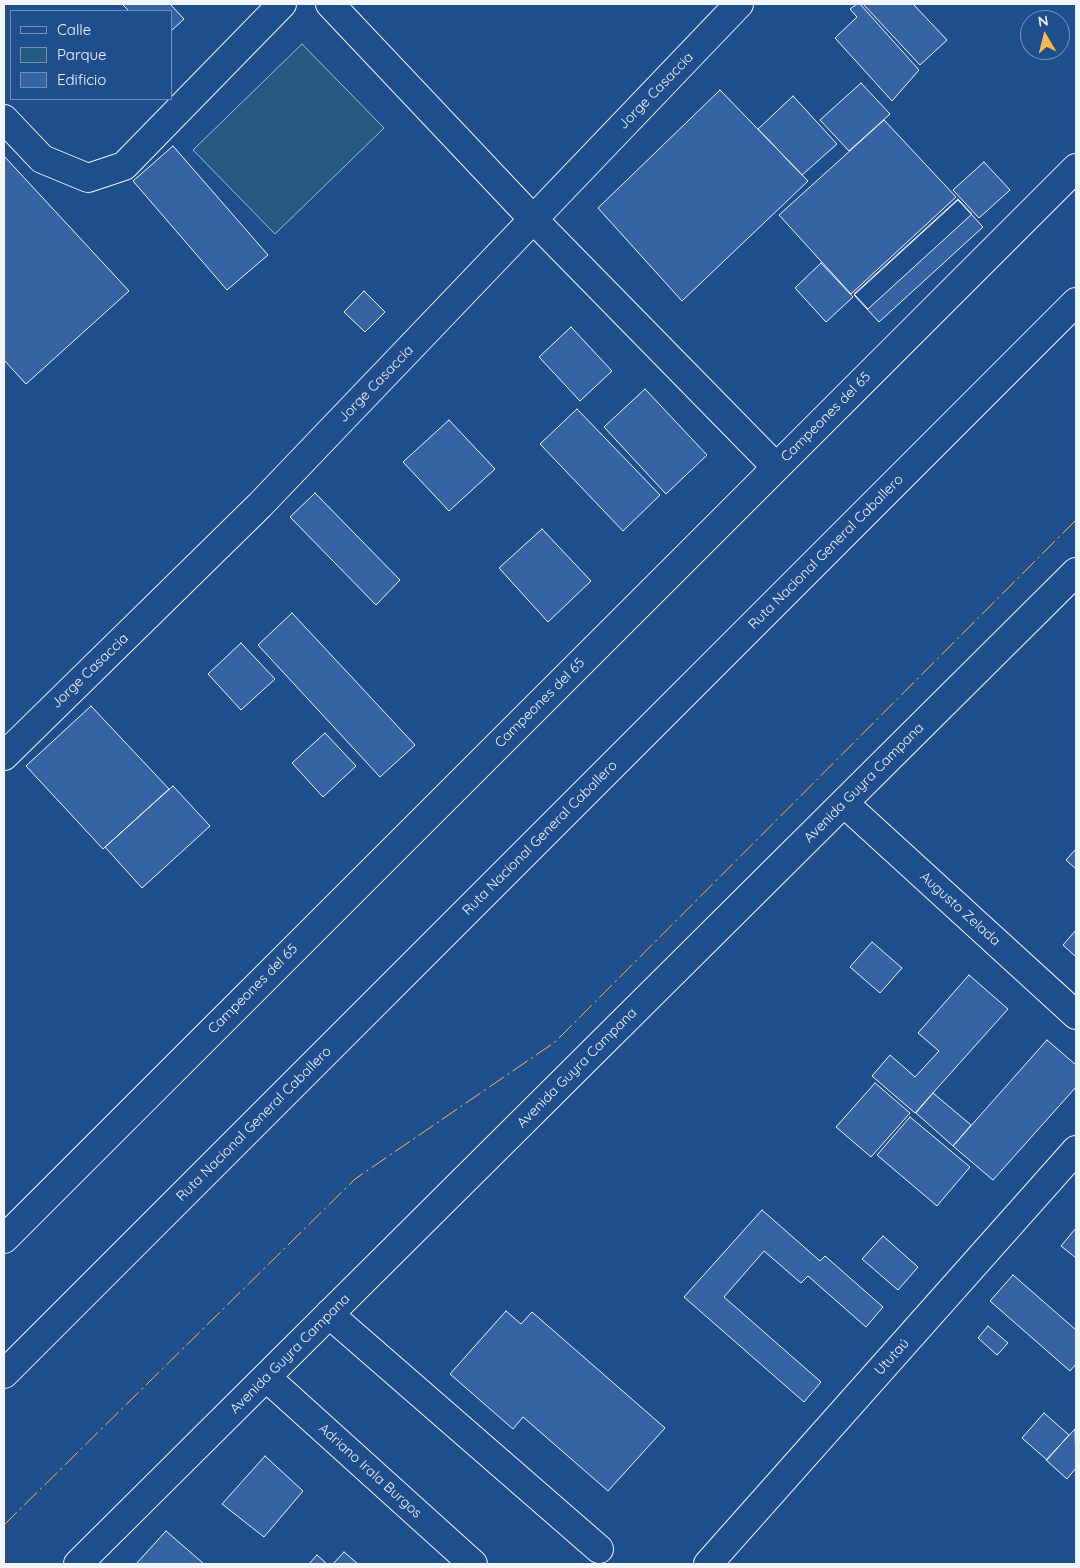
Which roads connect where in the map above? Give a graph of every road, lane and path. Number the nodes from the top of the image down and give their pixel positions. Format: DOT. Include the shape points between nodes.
graph roads {
  1 [pos="282,4"];
  2 [pos="330,4"];
  3 [pos="739,4"];
  4 [pos="4,120"];
  5 [pos="1076,168"];
  6 [pos="533,219"];
  7 [pos="1076,302"];
  8 [pos="776,467"];
  9 [pos="1076,572"];
  10 [pos="4,756"];
  11 [pos="844,803"];
  12 [pos="1076,1015"];
  13 [pos="1076,1150"];
  14 [pos="4,1238"];
  15 [pos="329,1314"];
  16 [pos="4,1374"];
  17 [pos="266,1377"];
  18 [pos="599,1549"];
  19 [pos="78,1564"];
  20 [pos="473,1564"];
  21 [pos="708,1564"];
  1 -- 4 [label="main road" via="124,166 88,178 42,159"];
  2 -- 6 [label="main road"];
  3 -- 6 [label="main road, Jorge Casaccia"];
  5 -- 8 [label="main road, Campeones del 65"];
  6 -- 8 [label="main road"];
  6 -- 10 [label="main road, Jorge Casaccia" via="260,505"];
  7 -- 16 [label="main road, Ruta Nacional General Caballero"];
  8 -- 14 [label="main road, Campeones del 65"];
  9 -- 11 [label="main road, Avenida Guyra Campana"];
  11 -- 12 [label="main road, Augusto Zelada"];
  11 -- 15 [label="main road, Avenida Guyra Campana"];
  13 -- 21 [label="main road, Ututaú"];
  15 -- 17 [label="main road, Avenida Guyra Campana"];
  15 -- 18 [label="main road"];
  17 -- 19 [label="main road, Avenida Guyra Campana"];
  17 -- 20 [label="main road, Adriano Irala Burgos"];
}
